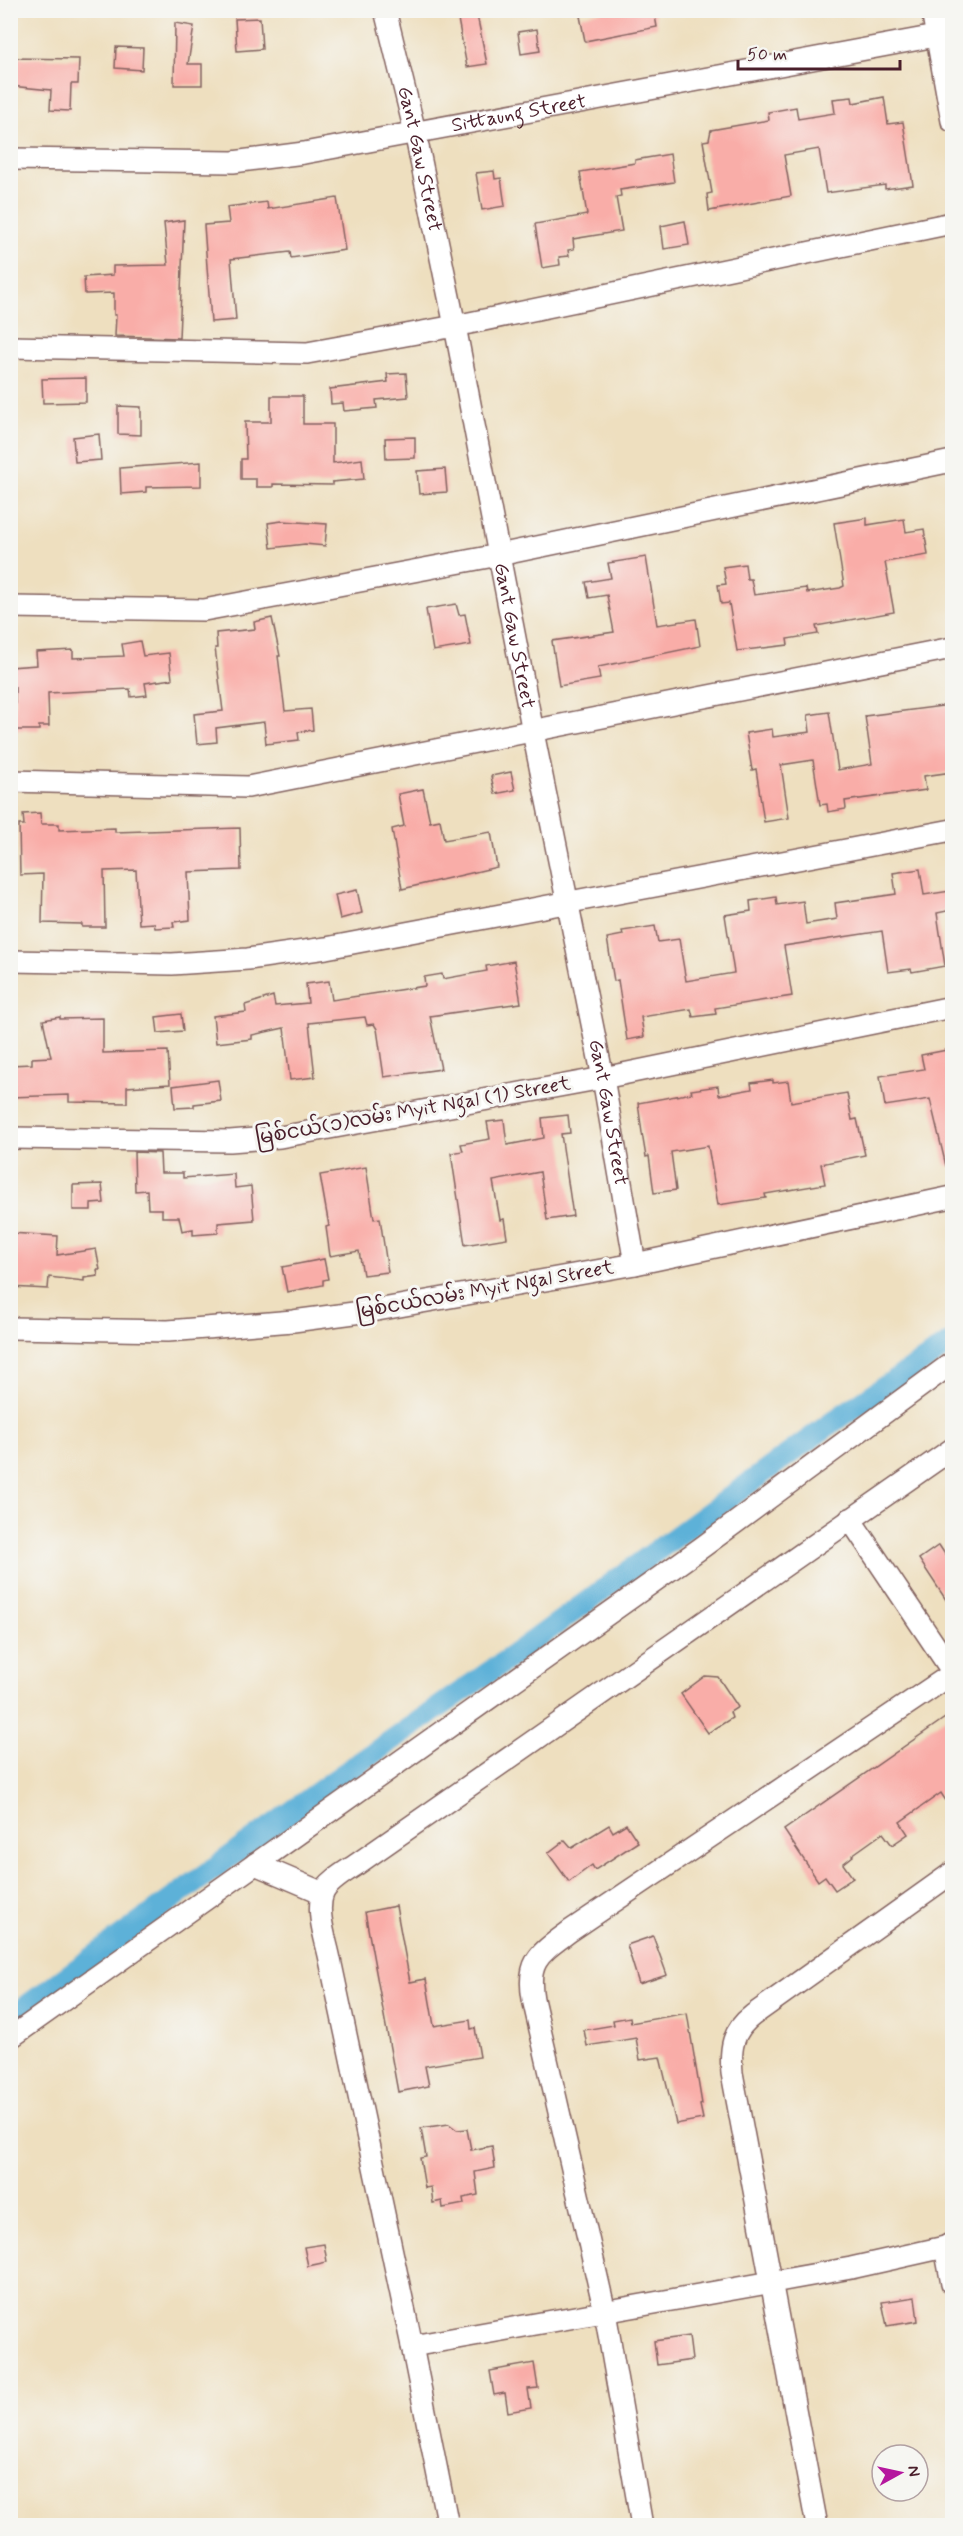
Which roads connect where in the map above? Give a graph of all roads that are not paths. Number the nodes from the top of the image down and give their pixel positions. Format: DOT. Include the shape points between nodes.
graph roads {
  1 [pos="385,10"];
  2 [pos="932,10"];
  3 [pos="945,34"];
  4 [pos="952,121"];
  5 [pos="416,132"];
  6 [pos="10,159"];
  7 [pos="952,223"];
  8 [pos="455,326"];
  9 [pos="10,347"];
  10 [pos="952,461"];
  11 [pos="499,555"];
  12 [pos="10,607"];
  13 [pos="952,648"];
  14 [pos="533,732"];
  15 [pos="10,780"];
  16 [pos="952,830"];
  17 [pos="569,903"];
  18 [pos="10,961"];
  19 [pos="952,1007"];
  20 [pos="603,1078"];
  21 [pos="10,1138"];
  22 [pos="952,1197"];
  23 [pos="635,1264"];
  24 [pos="10,1328"];
  25 [pos="952,1363"];
  26 [pos="952,1449"];
  27 [pos="850,1519"];
  28 [pos="952,1672"];
  29 [pos="255,1864"];
  30 [pos="952,1873"];
  31 [pos="323,1893"];
  32 [pos="10,2038"];
  33 [pos="949,2245"];
  34 [pos="771,2281"];
  35 [pos="952,2284"];
  36 [pos="605,2312"];
  37 [pos="412,2346"];
  38 [pos="448,2526"];
  39 [pos="642,2526"];
  40 [pos="818,2526"];
  1 -- 5 [label="street, Gant Gaw Street"];
  2 -- 3 [label="street"];
  3 -- 4 [label="street"];
  3 -- 5 [label="street, Sittaung Street"];
  5 -- 6 [label="street, Sittaung Street" via="233,162"];
  5 -- 8 [label="street, Gant Gaw Street"];
  7 -- 8 [label="street"];
  8 -- 9 [label="street" via="307,353"];
  8 -- 11 [label="street, Gant Gaw Street"];
  10 -- 11 [label="street"];
  11 -- 12 [label="street" via="204,610"];
  11 -- 14 [label="street, Gant Gaw Street"];
  13 -- 14 [label="street"];
  14 -- 15 [label="street" via="248,787"];
  14 -- 17 [label="street, Gant Gaw Street"];
  16 -- 17 [label="street"];
  17 -- 18 [label="street" via="248,959 172,964"];
  17 -- 20 [label="street, Gant Gaw Street"];
  19 -- 20 [label="street, မြစ်ငယ်(၁)လမ်း Myit Ngal (1) Street"];
  20 -- 21 [label="street, မြစ်ငယ်(၁)လမ်း Myit Ngal (1) Street" via="280,1137 230,1141"];
  20 -- 23 [label="street, Gant Gaw Street"];
  22 -- 23 [label="street, မြစ်ငယ်လမ်း Myit Ngal Street"];
  23 -- 24 [label="street, မြစ်ငယ်လမ်း Myit Ngal Street" via="293,1321 168,1331"];
  25 -- 29 [label="street" via="701,1548"];
  26 -- 27 [label="street"];
  27 -- 28 [label="street"];
  27 -- 31 [label="street" via="360,1862"];
  28 -- 36 [label="street" via="570,1931 534,1961 530,1977 533,2000"];
  29 -- 31 [label="street"];
  29 -- 32 [label="street"];
  30 -- 34 [label="street" via="742,2023 732,2042 732,2073"];
  31 -- 37 [label="street" via="321,1912 328,1955"];
  33 -- 34 [label="street" via="851,2268"];
  33 -- 35 [label="street"];
  34 -- 36 [label="street"];
  34 -- 40 [label="street"];
  36 -- 37 [label="street"];
  36 -- 39 [label="street"];
  37 -- 38 [label="street"];
}
